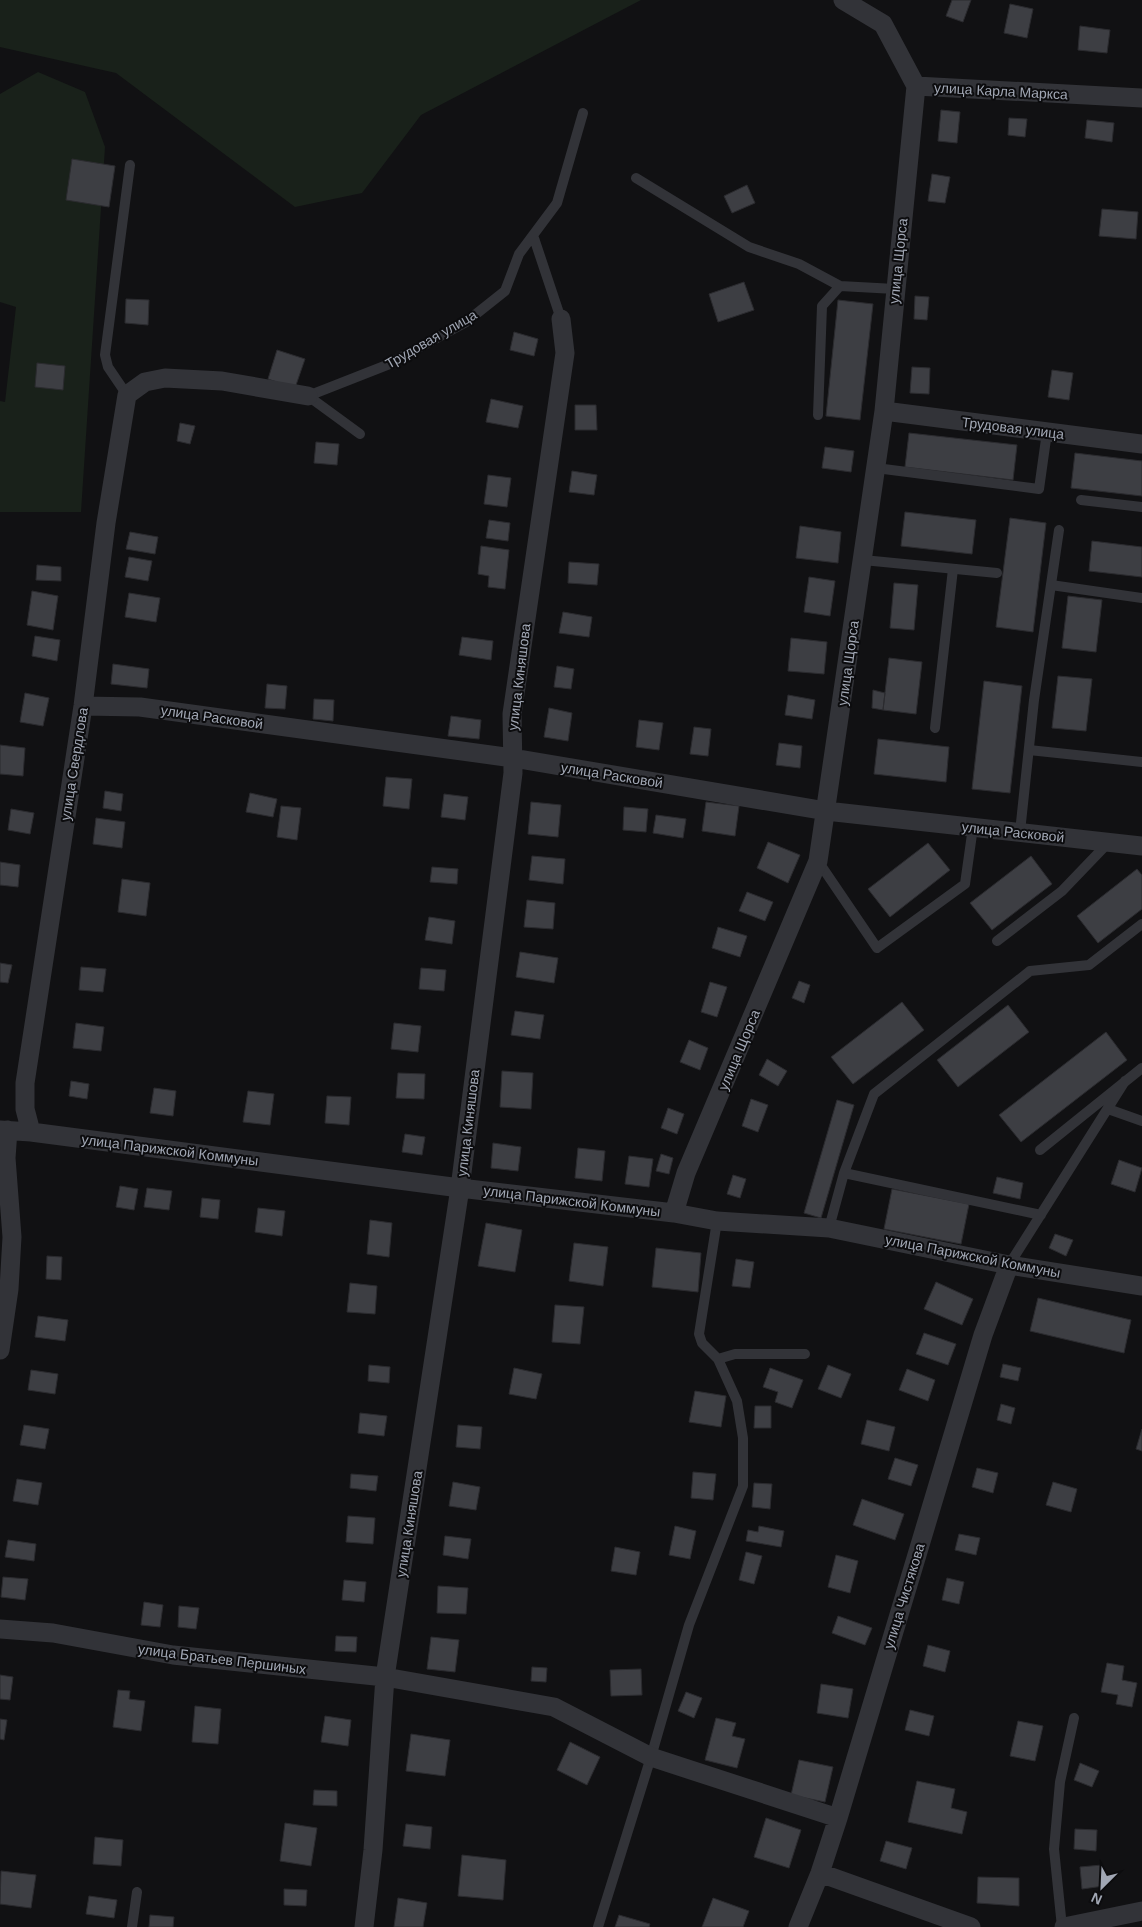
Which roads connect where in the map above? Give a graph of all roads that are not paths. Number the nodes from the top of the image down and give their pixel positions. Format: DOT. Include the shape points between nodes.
graph roads {
  1 [pos="843,0"];
  2 [pos="916,86"];
  3 [pos="1142,98"];
  4 [pos="583,113"];
  5 [pos="130,164"];
  6 [pos="636,178"];
  7 [pos="533,235"];
  8 [pos="840,286"];
  9 [pos="895,289"];
  10 [pos="561,320"];
  11 [pos="127,395"];
  12 [pos="308,396"];
  13 [pos="884,411"];
  14 [pos="818,415"];
  15 [pos="1047,432"];
  16 [pos="360,434"];
  17 [pos="1142,444"];
  18 [pos="876,468"];
  19 [pos="1081,500"];
  20 [pos="1142,507"];
  21 [pos="1059,530"];
  22 [pos="863,560"];
  23 [pos="954,569"];
  24 [pos="997,573"];
  25 [pos="1051,585"];
  26 [pos="1142,598"];
  27 [pos="82,706"];
  28 [pos="935,728"];
  29 [pos="1029,750"];
  30 [pos="512,758"];
  31 [pos="1142,762"];
  32 [pos="826,810"];
  33 [pos="974,827"];
  34 [pos="1020,832"];
  35 [pos="1109,842"];
  36 [pos="1142,846"];
  37 [pos="818,861"];
  38 [pos="1142,924"];
  39 [pos="997,941"];
  40 [pos="1142,1068"];
  41 [pos="1125,1081"];
  42 [pos="1108,1109"];
  43 [pos="1142,1121"];
  44 [pos="4,1130"];
  45 [pos="30,1132"];
  46 [pos="1040,1150"];
  47 [pos="844,1173"];
  48 [pos="460,1188"];
  49 [pos="674,1213"];
  50 [pos="1041,1215"];
  51 [pos="717,1221"];
  52 [pos="828,1228"];
  53 [pos="1009,1265"];
  54 [pos="1142,1286"];
  55 [pos="0,1350"];
  56 [pos="805,1354"];
  57 [pos="718,1358"];
  58 [pos="0,1629"];
  59 [pos="386,1677"];
  60 [pos="1074,1718"];
  61 [pos="651,1757"];
  62 [pos="838,1818"];
  63 [pos="820,1873"];
  64 [pos="137,1892"];
  65 [pos="1142,1911"];
  66 [pos="132,1927"];
  67 [pos="364,1927"];
  68 [pos="598,1927"];
  69 [pos="798,1927"];
  70 [pos="971,1927"];
  71 [pos="1063,1927"];
  1 -- 2 [label="street, улица Карла Маркса" via="883,24"];
  2 -- 3 [label="street, улица Карла Маркса"];
  2 -- 9 [label="street, улица Щорса"];
  4 -- 7 [label="lane, Трудовая улица" via="558,203"];
  5 -- 11 [label="lane" via="105,355 108,367"];
  6 -- 8 [label="lane" via="749,247 799,264"];
  7 -- 10 [label="lane"];
  7 -- 12 [label="lane, Трудовая улица" via="519,254 505,291 466,322 387,366"];
  8 -- 9 [label="lane"];
  8 -- 14 [label="lane" via="822,306"];
  9 -- 13 [label="street, улица Щорса"];
  10 -- 30 [label="street, улица Киняшова" via="565,353 512,714"];
  11 -- 12 [label="street" via="145,382 165,378 222,381"];
  11 -- 27 [label="street, улица Свердлова"];
  12 -- 16 [label="lane"];
  13 -- 15 [label="street, Трудовая улица"];
  13 -- 18 [label="street, улица Щорса"];
  15 -- 17 [label="street, Трудовая улица"];
  15 -- 18 [label="lane" via="1039,489"];
  18 -- 22 [label="street, улица Щорса"];
  19 -- 20 [label="lane"];
  21 -- 25 [label="lane"];
  22 -- 23 [label="lane"];
  22 -- 32 [label="street, улица Щорса"];
  23 -- 24 [label="lane"];
  23 -- 28 [label="lane"];
  25 -- 26 [label="lane"];
  25 -- 29 [label="lane"];
  27 -- 30 [label="street, улица Расковой" via="140,707"];
  27 -- 45 [label="street, улица Свердлова" via="25,1083 25,1109"];
  29 -- 31 [label="lane"];
  29 -- 34 [label="lane"];
  30 -- 32 [label="street, улица Расковой"];
  30 -- 48 [label="street, улица Киняшова" via="513,773"];
  32 -- 33 [label="street, улица Расковой"];
  32 -- 37 [label="street, улица Щорса"];
  33 -- 34 [label="street, улица Расковой"];
  33 -- 37 [label="lane" via="965,884 877,948"];
  34 -- 35 [label="street, улица Расковой"];
  35 -- 36 [label="street, улица Расковой"];
  35 -- 39 [label="lane" via="1062,892"];
  37 -- 49 [label="street, улица Щорса" via="686,1173"];
  38 -- 47 [label="lane" via="1089,965 1030,972 874,1094"];
  40 -- 41 [label="lane"];
  41 -- 42 [label="lane"];
  41 -- 46 [label="lane"];
  42 -- 43 [label="lane"];
  42 -- 50 [label="lane"];
  44 -- 45 [label="street, улица Парижской Коммуны"];
  44 -- 55 [label="street" via="12,1237"];
  45 -- 48 [label="street, улица Парижской Коммуны"];
  47 -- 50 [label="lane"];
  47 -- 52 [label="lane"];
  48 -- 49 [label="street, улица Парижской Коммуны"];
  48 -- 59 [label="street, улица Киняшова"];
  49 -- 51 [label="street, улица Парижской Коммуны"];
  50 -- 53 [label="lane"];
  51 -- 52 [label="street, улица Парижской Коммуны"];
  51 -- 57 [label="lane" via="699,1334 702,1343"];
  52 -- 53 [label="street, улица Парижской Коммуны"];
  53 -- 54 [label="street, улица Парижской Коммуны"];
  53 -- 62 [label="street, улица Чистякова" via="983,1335"];
  56 -- 57 [label="lane" via="735,1354"];
  57 -- 61 [label="lane" via="737,1401 743,1438 743,1486 689,1625"];
  58 -- 59 [label="street, улица Братьев Першиных" via="53,1633 173,1655"];
  59 -- 61 [label="street, улица Братьев Першиных" via="554,1707"];
  59 -- 67 [label="street, улица Киняшова" via="374,1850"];
  60 -- 71 [label="lane" via="1060,1782 1054,1849"];
  61 -- 62 [label="street, улица Братьев Першиных"];
  61 -- 68 [label="lane"];
  62 -- 63 [label="street, улица Чистякова"];
  63 -- 69 [label="street, улица Чистякова"];
  63 -- 70 [label="street"];
  64 -- 66 [label="lane"];
  65 -- 71 [label="street"];
}
